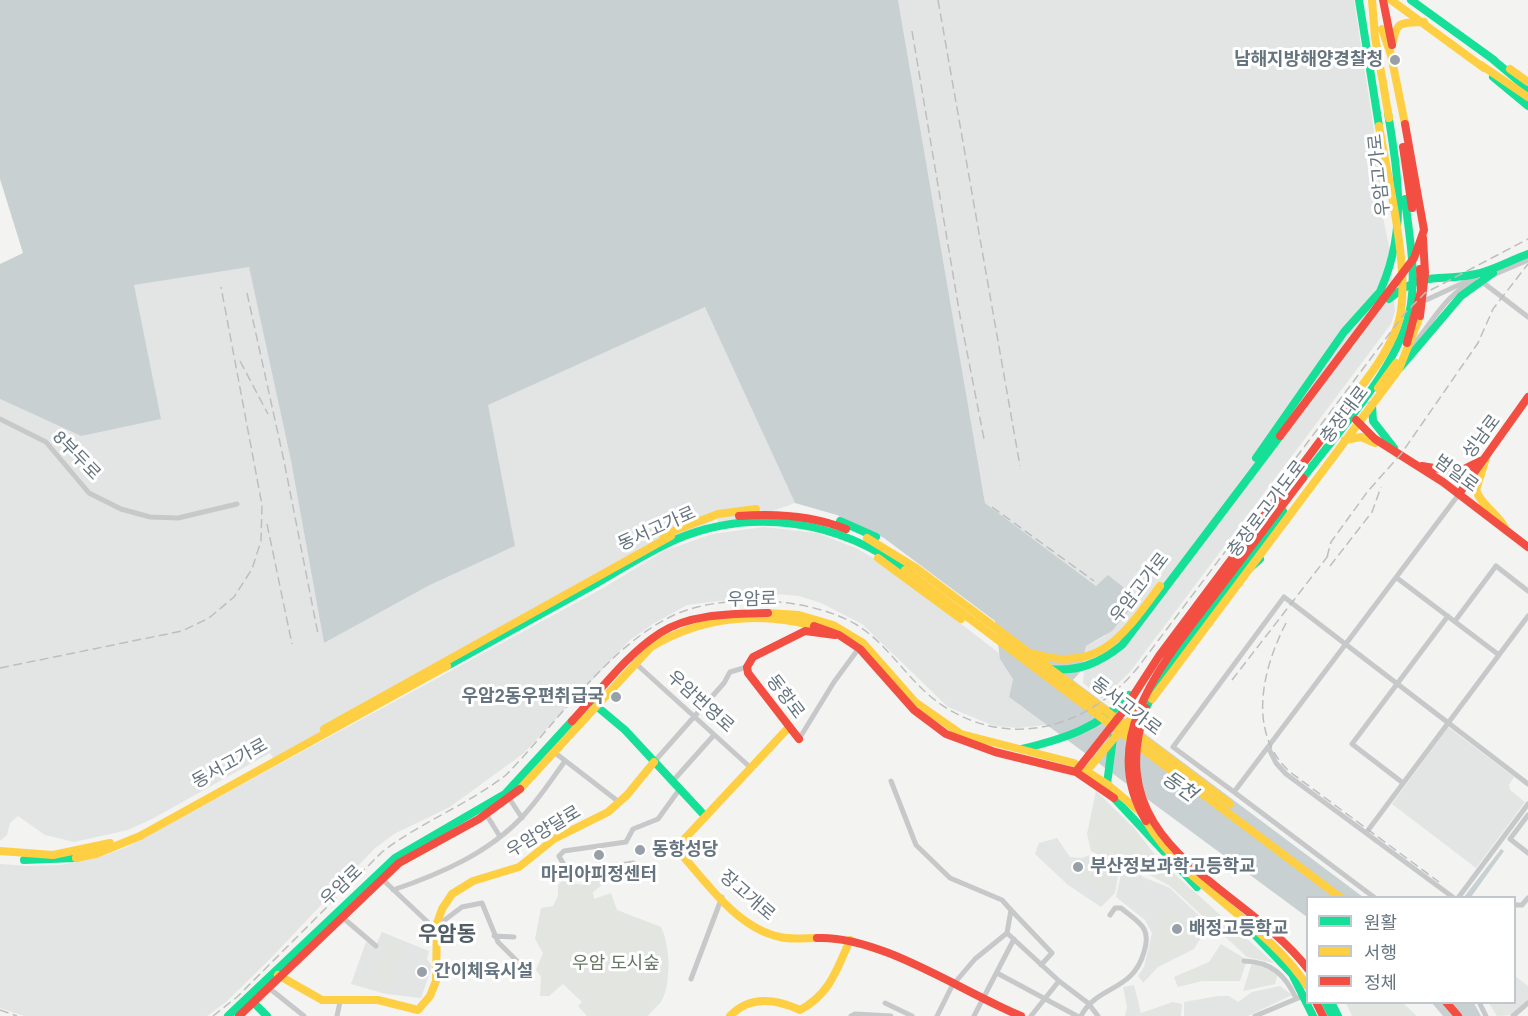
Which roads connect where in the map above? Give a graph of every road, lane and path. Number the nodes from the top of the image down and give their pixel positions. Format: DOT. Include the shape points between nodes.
graph roads {
  1 [pos="1359,0"];
  2 [pos="1367,0"];
  3 [pos="1372,0"];
  4 [pos="1377,0"];
  5 [pos="1383,0"];
  6 [pos="1391,0"];
  7 [pos="1411,0"];
  8 [pos="1425,22"];
  9 [pos="1382,28"];
  10 [pos="1375,37"];
  11 [pos="1392,46"];
  12 [pos="1490,57"];
  13 [pos="1481,65"];
  14 [pos="1528,82"];
  15 [pos="1528,89"];
  16 [pos="1528,97"];
  17 [pos="1528,106"];
  18 [pos="1388,113"];
  19 [pos="1396,241"];
  20 [pos="1528,257"];
  21 [pos="1481,281"];
  22 [pos="1424,301"];
  23 [pos="1528,317"];
  24 [pos="1411,347"];
  25 [pos="1400,369"];
  26 [pos="1528,397"];
  27 [pos="1349,402"];
  28 [pos="1372,404"];
  29 [pos="0,419"];
  30 [pos="1334,420"];
  31 [pos="1358,422"];
  32 [pos="1351,431"];
  33 [pos="1345,440"];
  34 [pos="1384,445"];
  35 [pos="1395,449"];
  36 [pos="1486,456"];
  37 [pos="1418,465"];
  38 [pos="1254,467"];
  39 [pos="1458,494"];
  40 [pos="1286,503"];
  41 [pos="237,504"];
  42 [pos="1507,531"];
  43 [pos="1242,546"];
  44 [pos="1528,547"];
  45 [pos="652,552"];
  46 [pos="632,555"];
  47 [pos="1260,559"];
  48 [pos="1397,578"];
  49 [pos="1227,589"];
  50 [pos="1528,591"];
  51 [pos="1209,599"];
  52 [pos="1448,616"];
  53 [pos="1528,616"];
  54 [pos="1199,620"];
  55 [pos="1455,621"];
  56 [pos="838,635"];
  57 [pos="1347,644"];
  58 [pos="859,648"];
  59 [pos="1499,655"];
  60 [pos="632,661"];
  61 [pos="747,667"];
  62 [pos="1397,684"];
  63 [pos="593,704"];
  64 [pos="1123,713"];
  65 [pos="694,717"];
  66 [pos="1448,723"];
  67 [pos="789,727"];
  68 [pos="714,735"];
  69 [pos="1114,736"];
  70 [pos="799,739"];
  71 [pos="1268,747"];
  72 [pos="1019,750"];
  73 [pos="554,752"];
  74 [pos="1091,758"];
  75 [pos="565,761"];
  76 [pos="654,762"];
  77 [pos="751,768"];
  78 [pos="1081,771"];
  79 [pos="891,781"];
  80 [pos="672,782"];
  81 [pos="1403,783"];
  82 [pos="1107,784"];
  83 [pos="1528,784"];
  84 [pos="680,790"];
  85 [pos="1234,792"];
  86 [pos="509,798"];
  87 [pos="619,802"];
  88 [pos="1528,804"];
  89 [pos="486,814"];
  90 [pos="1528,815"];
  91 [pos="705,816"];
  92 [pos="522,818"];
  93 [pos="1366,833"];
  94 [pos="500,835"];
  95 [pos="0,851"];
  96 [pos="1528,853"];
  97 [pos="0,856"];
  98 [pos="633,863"];
  99 [pos="379,876"];
  100 [pos="393,890"];
  101 [pos="1340,896"];
  102 [pos="1347,896"];
  103 [pos="1374,896"];
  104 [pos="1455,896"];
  105 [pos="1457,896"];
  106 [pos="722,897"];
  107 [pos="1528,898"];
  108 [pos="1516,905"];
  109 [pos="1011,910"];
  110 [pos="1110,915"];
  111 [pos="342,916"];
  112 [pos="434,928"];
  113 [pos="1007,933"];
  114 [pos="495,936"];
  115 [pos="514,937"];
  116 [pos="1014,939"];
  117 [pos="850,940"];
  118 [pos="376,945"];
  119 [pos="1306,959"];
  120 [pos="1245,961"];
  121 [pos="1041,965"];
  122 [pos="1306,967"];
  123 [pos="530,971"];
  124 [pos="997,973"];
  125 [pos="278,975"];
  126 [pos="691,980"];
  127 [pos="1059,981"];
  128 [pos="1306,983"];
  129 [pos="952,986"];
  130 [pos="269,988"];
  131 [pos="1305,998"];
  132 [pos="1044,1000"];
  133 [pos="340,1002"];
  134 [pos="982,1002"];
  135 [pos="254,1003"];
  136 [pos="885,1003"];
  137 [pos="1088,1003"];
  138 [pos="1528,1003"];
  139 [pos="1312,1004"];
  140 [pos="1318,1004"];
  141 [pos="1448,1004"];
  142 [pos="1456,1004"];
  143 [pos="228,1016"];
  144 [pos="239,1016"];
  145 [pos="267,1016"];
  146 [pos="304,1016"];
  147 [pos="337,1016"];
  148 [pos="730,1016"];
  149 [pos="850,1016"];
  150 [pos="891,1016"];
  151 [pos="912,1016"];
  152 [pos="937,1016"];
  153 [pos="974,1016"];
  154 [pos="1021,1016"];
  155 [pos="1031,1016"];
  156 [pos="1079,1016"];
  157 [pos="1098,1016"];
  158 [pos="1256,1016"];
  159 [pos="1327,1016"];
  160 [pos="1458,1016"];
  161 [pos="1466,1016"];
  162 [pos="1513,1016"];
  1 -- 19 [label="main road, 충장대로"];
  2 -- 10 [label="main road, 충장로고가도로"];
  3 -- 10 [label="main road, 충장로고가도로"];
  4 -- 9 [label="main road, 충장로고가도로"];
  5 -- 11 [label="main road, 충장대로"];
  6 -- 8 [label="main road"];
  7 -- 12 [label="main road"];
  8 -- 11 [label="main road" via="1401,22"];
  8 -- 13 [label="main road"];
  9 -- 38 [label="main road, 우암고가로" via="1391,55 1424,220 1420,245 1409,266"];
  9 -- 40 [label="main road, 충장로고가도로" via="1402,137 1421,291 1413,327 1395,366"];
  10 -- 18 [label="main road, 충장로고가도로"];
  11 -- 22 [label="main road, 충장대로" via="1416,170 1425,261"];
  12 -- 14 [label="main road"];
  12 -- 15 [label="main road"];
  13 -- 16 [label="main road"];
  13 -- 17 [label="main road"];
  18 -- 38 [label="main road, 우암고가로" via="1400,210 1399,237 1389,277 1366,316"];
  18 -- 40 [label="main road, 충장로고가도로" via="1414,268 1414,292 1406,327 1385,369"];
  19 -- 27 [label="main road, 충장대로" via="1403,276 1403,303 1397,328 1374,371"];
  19 -- 38 [label="main road" via="1388,280 1332,349"];
  20 -- 21 [label="street"];
  20 -- 22 [label="street" via="1505,263"];
  20 -- 25 [label="main road" via="1485,277 1452,306"];
  20 -- 38 [label="main road" via="1479,273 1435,274 1408,283 1389,299 1277,446"];
  21 -- 23 [label="street"];
  21 -- 24 [label="street" via="1459,290"];
  22 -- 24 [label="main road, 충장대로"];
  24 -- 25 [label="main road, 충장대로"];
  25 -- 28 [label="main road, 충장대로"];
  26 -- 36 [label="main road, 성남로"];
  27 -- 30 [label="main road, 충장대로"];
  27 -- 31 [label="main road"];
  28 -- 31 [label="main road, 충장대로"];
  28 -- 35 [label="main road" via="1373,422"];
  29 -- 41 [label="street, 8부두로" via="46,442 89,493 121,509 150,517 178,518"];
  30 -- 32 [label="main road" via="1346,423"];
  30 -- 43 [label="main road, 충장대로"];
  31 -- 32 [label="main road, 충장대로"];
  31 -- 34 [label="main road"];
  32 -- 33 [label="main road, 충장대로"];
  33 -- 34 [label="main road" via="1362,437"];
  33 -- 47 [label="main road, 충장대로"];
  34 -- 35 [label="main road"];
  35 -- 37 [label="main road, 범일로"];
  36 -- 37 [label="main road" via="1459,473 1446,474"];
  36 -- 39 [label="main road, 성남로"];
  36 -- 42 [label="main road" via="1476,483 1477,495 1498,515"];
  37 -- 39 [label="main road, 범일로"];
  38 -- 45 [label="main road, 우암고가로" via="1132,633 1114,652 1081,669 1056,670 1022,660 869,552 824,532 777,525 739,526"];
  38 -- 46 [label="main road, 우암고가로" via="1125,632 1116,642 1084,658 1037,655 892,546 847,523 805,511 762,508 718,513 674,529"];
  39 -- 42 [label="main road, 범일로"];
  39 -- 48 [label="street"];
  40 -- 49 [label="main road, 충장로고가도로"];
  40 -- 51 [label="main road, 충장로고가도로"];
  42 -- 44 [label="main road, 범일로"];
  43 -- 51 [label="main road"];
  43 -- 64 [label="main road, 충장대로" via="1159,656"];
  45 -- 97 [label="main road, 동서고가로" via="140,836 76,858 42,861"];
  45 -- 101 [label="main road, 동서고가로" via="695,532 758,521 818,526 860,541 915,575"];
  46 -- 95 [label="main road, 동서고가로" via="151,825 110,843 53,855"];
  46 -- 102 [label="main road, 동서고가로" via="706,523 753,514 814,519 868,538 943,589"];
  47 -- 49 [label="main road"];
  47 -- 64 [label="main road, 충장대로" via="1160,693"];
  48 -- 52 [label="street"];
  48 -- 57 [label="street"];
  49 -- 54 [label="main road, 충장로고가도로"];
  50 -- 55 [label="street" via="1496,566"];
  51 -- 54 [label="main road, 충장로고가도로"];
  52 -- 55 [label="street"];
  52 -- 62 [label="street"];
  53 -- 59 [label="street"];
  54 -- 122 [label="main road, 충장로고가도로" via="1143,714 1136,755 1143,799 1158,829 1182,859 1285,942"];
  54 -- 128 [label="main road, 충장로고가도로" via="1154,675 1139,702 1128,755 1133,793 1151,832 1166,853 1278,948"];
  55 -- 59 [label="street"];
  56 -- 58 [label="main road, 우암로"];
  56 -- 60 [label="main road, 우암로" via="803,621 775,618 708,622 665,636"];
  56 -- 61 [label="main road, 동항로" via="805,631 753,657"];
  57 -- 62 [label="street"];
  57 -- 71 [label="street"];
  57 -- 85 [label="street" via="1284,597 1173,747"];
  58 -- 70 [label="street, 동항로"];
  58 -- 78 [label="main road, 우암로" via="914,709 949,735 1008,756"];
  59 -- 66 [label="street"];
  60 -- 63 [label="main road, 우암로"];
  60 -- 65 [label="street, 우암번영로"];
  60 -- 72 [label="main road, 우암로" via="661,632 708,616 767,613 817,619 863,643 915,702 946,727"];
  61 -- 65 [label="street" via="730,672"];
  61 -- 67 [label="main road, 동항로" via="748,674"];
  62 -- 66 [label="street"];
  62 -- 81 [label="street" via="1352,744"];
  63 -- 73 [label="main road, 우암로"];
  63 -- 76 [label="main road" via="625,730"];
  63 -- 99 [label="main road, 우암로" via="505,794 395,858"];
  64 -- 69 [label="main road, 충장대로"];
  64 -- 72 [label="main road" via="1072,737"];
  64 -- 74 [label="main road, 충장대로"];
  65 -- 68 [label="street, 우암번영로"];
  65 -- 76 [label="street"];
  66 -- 81 [label="street"];
  66 -- 83 [label="street"];
  67 -- 70 [label="main road, 동항로"];
  67 -- 77 [label="main road, 장고개로"];
  68 -- 77 [label="street, 우암번영로"];
  68 -- 80 [label="street"];
  69 -- 74 [label="main road, 충장대로"];
  69 -- 82 [label="main road"];
  71 -- 85 [label="street"];
  71 -- 93 [label="street" via="1286,774"];
  72 -- 78 [label="main road, 우암로" via="1061,759"];
  73 -- 75 [label="street"];
  73 -- 86 [label="main road, 우암로"];
  74 -- 78 [label="main road, 충장대로"];
  75 -- 87 [label="street"];
  75 -- 92 [label="street"];
  76 -- 80 [label="main road"];
  76 -- 87 [label="main road, 우암양달로"];
  77 -- 91 [label="main road, 장고개로"];
  78 -- 82 [label="main road, 우암로"];
  78 -- 131 [label="main road, 우암로" via="1132,814 1179,872 1280,959"];
  79 -- 109 [label="street" via="916,845 950,878 1002,900"];
  80 -- 84 [label="main road"];
  81 -- 93 [label="street"];
  82 -- 119 [label="main road, 우암로" via="1223,891 1285,937"];
  84 -- 91 [label="main road"];
  84 -- 98 [label="street" via="658,819 633,829 624,843 564,851 560,856 564,865 583,870"];
  85 -- 103 [label="street"];
  86 -- 89 [label="main road, 우암로"];
  86 -- 92 [label="street"];
  87 -- 112 [label="main road, 우암양달로" via="515,868 471,881 454,891 442,906"];
  88 -- 105 [label="street"];
  89 -- 94 [label="street"];
  89 -- 99 [label="main road, 우암로"];
  90 -- 96 [label="street" via="1510,839"];
  91 -- 106 [label="main road, 장고개로" via="676,848"];
  92 -- 94 [label="street"];
  93 -- 104 [label="street"];
  94 -- 100 [label="street" via="456,865"];
  99 -- 100 [label="street"];
  99 -- 111 [label="main road, 우암로"];
  99 -- 125 [label="main road, 우암로"];
  100 -- 112 [label="street"];
  106 -- 117 [label="main road, 장고개로" via="768,934 788,939 826,936"];
  106 -- 126 [label="street"];
  107 -- 108 [label="street" via="1522,905"];
  109 -- 113 [label="street"];
  109 -- 121 [label="street" via="1052,953"];
  110 -- 137 [label="street" via="1115,908 1121,908 1146,930 1148,941 1132,977"];
  111 -- 118 [label="street"];
  111 -- 125 [label="main road, 우암로"];
  112 -- 114 [label="street" via="462,907 482,903"];
  112 -- 133 [label="main road" via="439,960 436,982 428,1001 418,1010 378,1000"];
  113 -- 116 [label="street"];
  113 -- 129 [label="street" via="975,959"];
  114 -- 115 [label="street"];
  114 -- 123 [label="street"];
  116 -- 121 [label="street"];
  116 -- 124 [label="street"];
  117 -- 129 [label="main road, 장고개로"];
  117 -- 148 [label="main road" via="836,978 816,1002 800,1010 776,1000 758,1002 736,1008"];
  120 -- 131 [label="street" via="1264,963 1278,970"];
  121 -- 127 [label="street"];
  124 -- 132 [label="street"];
  124 -- 134 [label="street"];
  125 -- 130 [label="main road, 우암로"];
  125 -- 133 [label="main road" via="322,1000"];
  125 -- 143 [label="main road, 우암로"];
  127 -- 132 [label="street"];
  127 -- 137 [label="street"];
  129 -- 134 [label="main road, 장고개로"];
  129 -- 152 [label="street"];
  130 -- 135 [label="main road, 우암로"];
  130 -- 146 [label="street"];
  131 -- 158 [label="street"];
  132 -- 155 [label="street"];
  132 -- 156 [label="street"];
  133 -- 147 [label="street"];
  134 -- 153 [label="street"];
  134 -- 154 [label="main road, 장고개로"];
  135 -- 144 [label="main road, 우암로"];
  135 -- 145 [label="main road"];
  136 -- 151 [label="street"];
  137 -- 156 [label="street"];
  137 -- 157 [label="street"];
  138 -- 162 [label="street"];
  139 -- 159 [label="main road"];
  140 -- 159 [label="main road"];
  141 -- 160 [label="main road"];
  142 -- 161 [label="main road"];
  149 -- 150 [label="street"];
}
